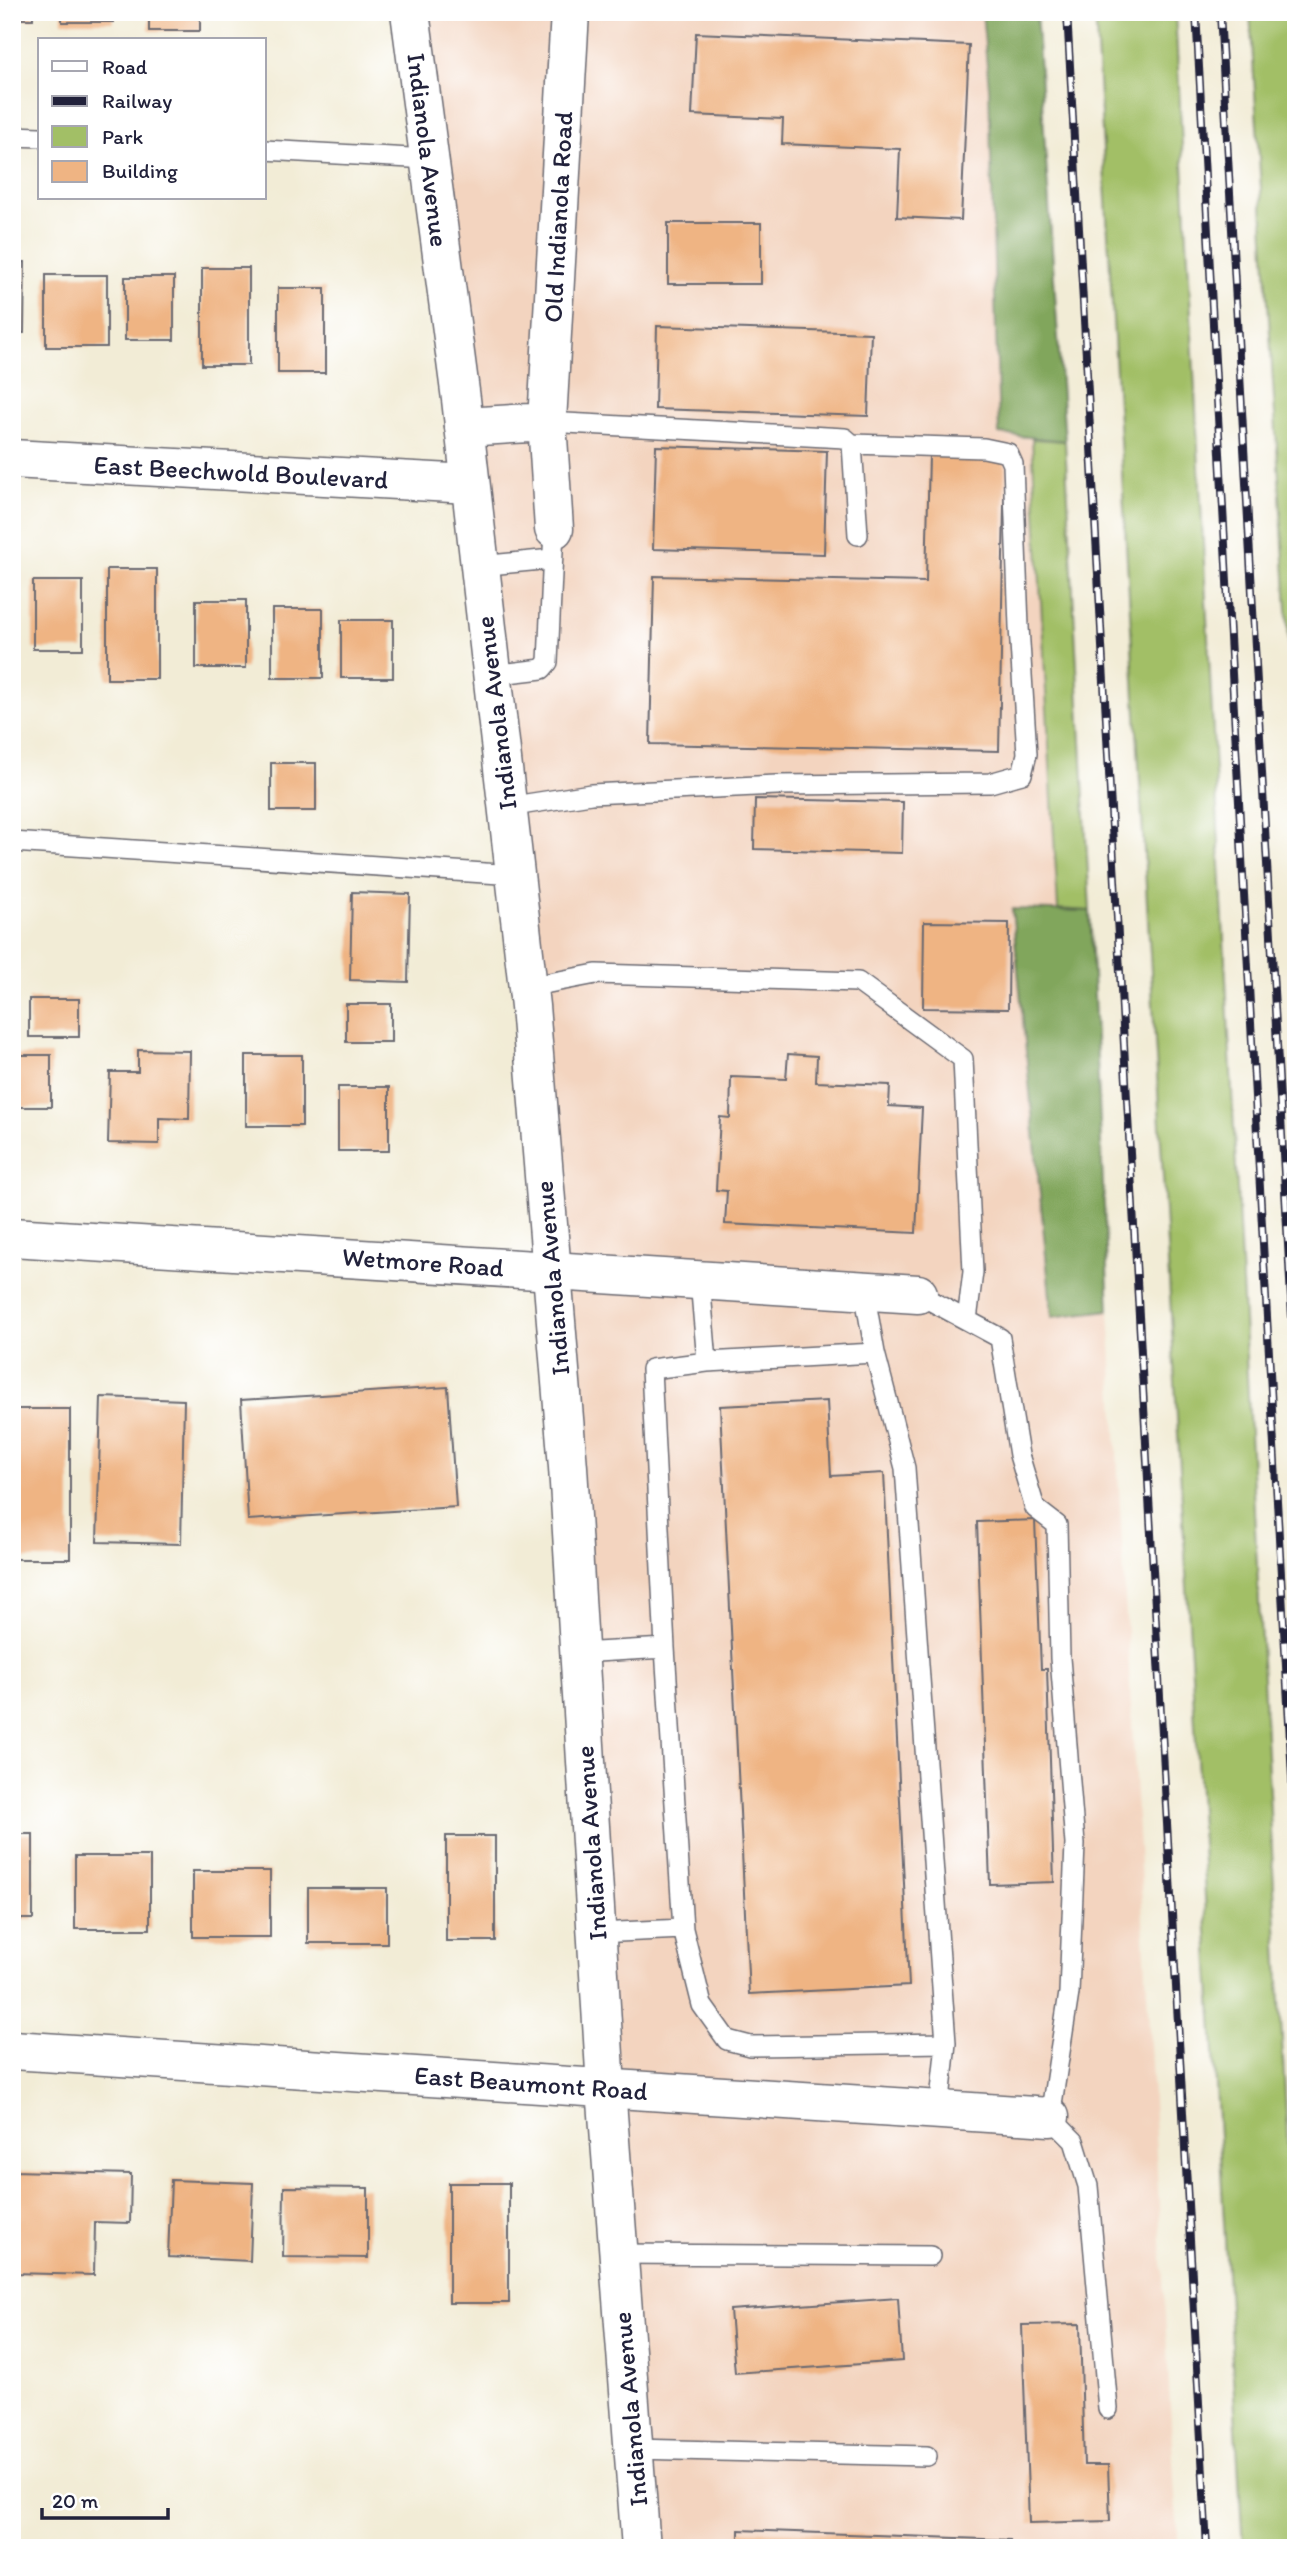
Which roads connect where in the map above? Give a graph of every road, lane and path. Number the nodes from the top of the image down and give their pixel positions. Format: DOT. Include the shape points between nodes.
graph roads {
  1 [pos="410,12"];
  2 [pos="570,12"];
  3 [pos="12,136"];
  4 [pos="38,137"];
  5 [pos="266,150"];
  6 [pos="429,159"];
  7 [pos="547,422"];
  8 [pos="464,427"];
  9 [pos="852,444"];
  10 [pos="12,459"];
  11 [pos="470,484"];
  12 [pos="858,535"];
  13 [pos="553,544"];
  14 [pos="480,566"];
  15 [pos="492,675"];
  16 [pos="507,807"];
  17 [pos="12,842"];
  18 [pos="515,875"];
  19 [pos="528,987"];
  20 [pos="12,1237"];
  21 [pos="551,1270"];
  22 [pos="700,1280"];
  23 [pos="864,1290"];
  24 [pos="918,1294"];
  25 [pos="967,1320"];
  26 [pos="875,1353"];
  27 [pos="707,1362"];
  28 [pos="665,1648"];
  29 [pos="579,1654"];
  30 [pos="683,1928"];
  31 [pos="597,1933"];
  32 [pos="946,2043"];
  33 [pos="12,2050"];
  34 [pos="607,2088"];
  35 [pos="939,2110"];
  36 [pos="1050,2117"];
  37 [pos="618,2254"];
  38 [pos="930,2256"];
  39 [pos="1108,2409"];
  40 [pos="633,2449"];
  41 [pos="927,2456"];
  42 [pos="641,2548"];
  1 -- 6 [label="street, Indianola Avenue"];
  2 -- 7 [label="street, Old Indianola Road"];
  3 -- 4 [label="lane"];
  5 -- 6 [label="lane"];
  6 -- 8 [label="street, Indianola Avenue"];
  7 -- 8 [label="street"];
  7 -- 9 [label="lane" via="845,438"];
  7 -- 13 [label="street, Old Indianola Road"];
  8 -- 11 [label="street, Indianola Avenue"];
  9 -- 12 [label="lane"];
  9 -- 16 [label="lane" via="984,448 1008,453 1013,464 1027,754 1022,774 990,783 777,785 591,794"];
  10 -- 11 [label="street, East Beechwold Boulevard"];
  11 -- 14 [label="street, Indianola Avenue"];
  13 -- 14 [label="lane"];
  13 -- 15 [label="lane" via="548,662 542,669"];
  14 -- 15 [label="street, Indianola Avenue"];
  15 -- 16 [label="street, Indianola Avenue"];
  16 -- 18 [label="street, Indianola Avenue"];
  17 -- 18 [label="lane"];
  18 -- 19 [label="street, Indianola Avenue"];
  19 -- 21 [label="street, Indianola Avenue"];
  19 -- 25 [label="lane" via="596,974 858,982 963,1059 973,1272"];
  20 -- 21 [label="street, Wetmore Road"];
  21 -- 22 [label="street, Wetmore Road"];
  21 -- 29 [label="street, Indianola Avenue"];
  22 -- 23 [label="street, Wetmore Road"];
  22 -- 27 [label="lane"];
  23 -- 24 [label="street, Wetmore Road"];
  23 -- 26 [label="lane"];
  24 -- 25 [label="lane"];
  25 -- 36 [label="lane" via="1000,1338 1020,1455 1035,1508 1057,1525 1060,1658 1075,1844 1069,1993"];
  26 -- 27 [label="lane"];
  26 -- 32 [label="lane" via="905,1468"];
  27 -- 28 [label="lane" via="651,1368"];
  28 -- 29 [label="lane"];
  28 -- 30 [label="lane"];
  29 -- 31 [label="street, Indianola Avenue"];
  30 -- 31 [label="lane"];
  30 -- 32 [label="lane" via="702,2004 727,2040 750,2046"];
  31 -- 34 [label="street, Indianola Avenue"];
  32 -- 35 [label="lane"];
  33 -- 34 [label="street, East Beaumont Road"];
  34 -- 35 [label="street, East Beaumont Road"];
  34 -- 37 [label="street, Indianola Avenue"];
  35 -- 36 [label="street, East Beaumont Road"];
  36 -- 39 [label="lane" via="1074,2141 1088,2186"];
  37 -- 38 [label="lane"];
  37 -- 40 [label="street, Indianola Avenue"];
  40 -- 41 [label="lane"];
  40 -- 42 [label="street, Indianola Avenue"];
}
